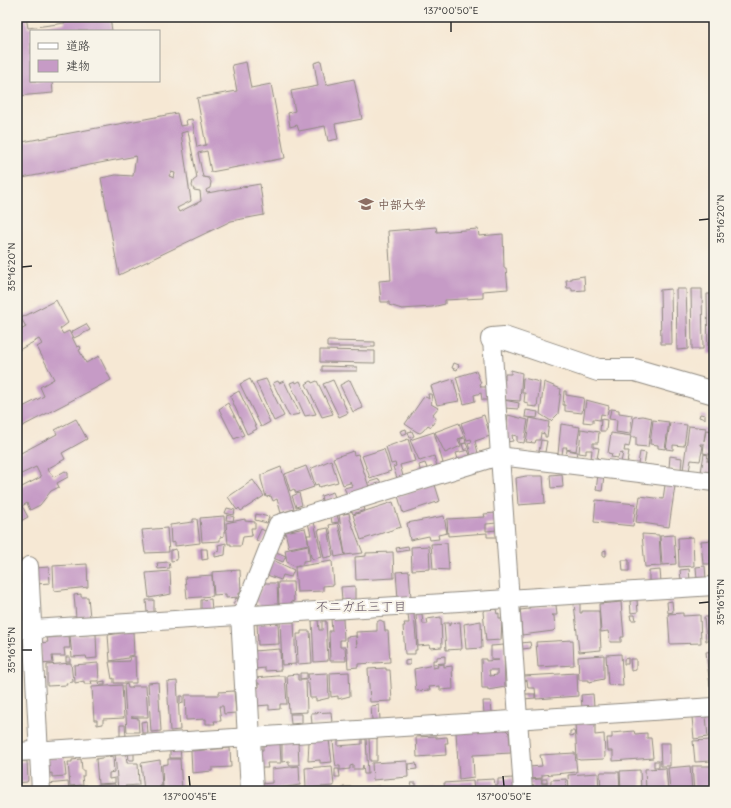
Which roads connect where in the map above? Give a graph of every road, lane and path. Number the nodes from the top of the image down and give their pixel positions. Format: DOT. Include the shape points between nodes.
graph roads {
  1 [pos="492,339"];
  2 [pos="714,393"];
  3 [pos="499,456"];
  4 [pos="714,482"];
  5 [pos="29,566"];
  6 [pos="714,586"];
  7 [pos="510,600"];
  8 [pos="242,615"];
  9 [pos="24,630"];
  10 [pos="714,707"];
  11 [pos="517,719"];
  12 [pos="248,738"];
  13 [pos="38,750"];
  14 [pos="17,752"];
  15 [pos="41,791"];
  16 [pos="252,791"];
  17 [pos="523,791"];
  1 -- 2 [label="street" via="504,338 598,370 635,370"];
  1 -- 3 [label="street"];
  3 -- 4 [label="street"];
  3 -- 7 [label="street"];
  3 -- 8 [label="street" via="278,524"];
  5 -- 9 [label="street"];
  6 -- 7 [label="street"];
  7 -- 8 [label="street"];
  7 -- 11 [label="street"];
  8 -- 9 [label="street"];
  8 -- 12 [label="street"];
  9 -- 13 [label="street"];
  10 -- 11 [label="street"];
  11 -- 12 [label="street"];
  11 -- 17 [label="street"];
  12 -- 13 [label="street"];
  12 -- 16 [label="street"];
  13 -- 14 [label="street"];
  13 -- 15 [label="street"];
}
